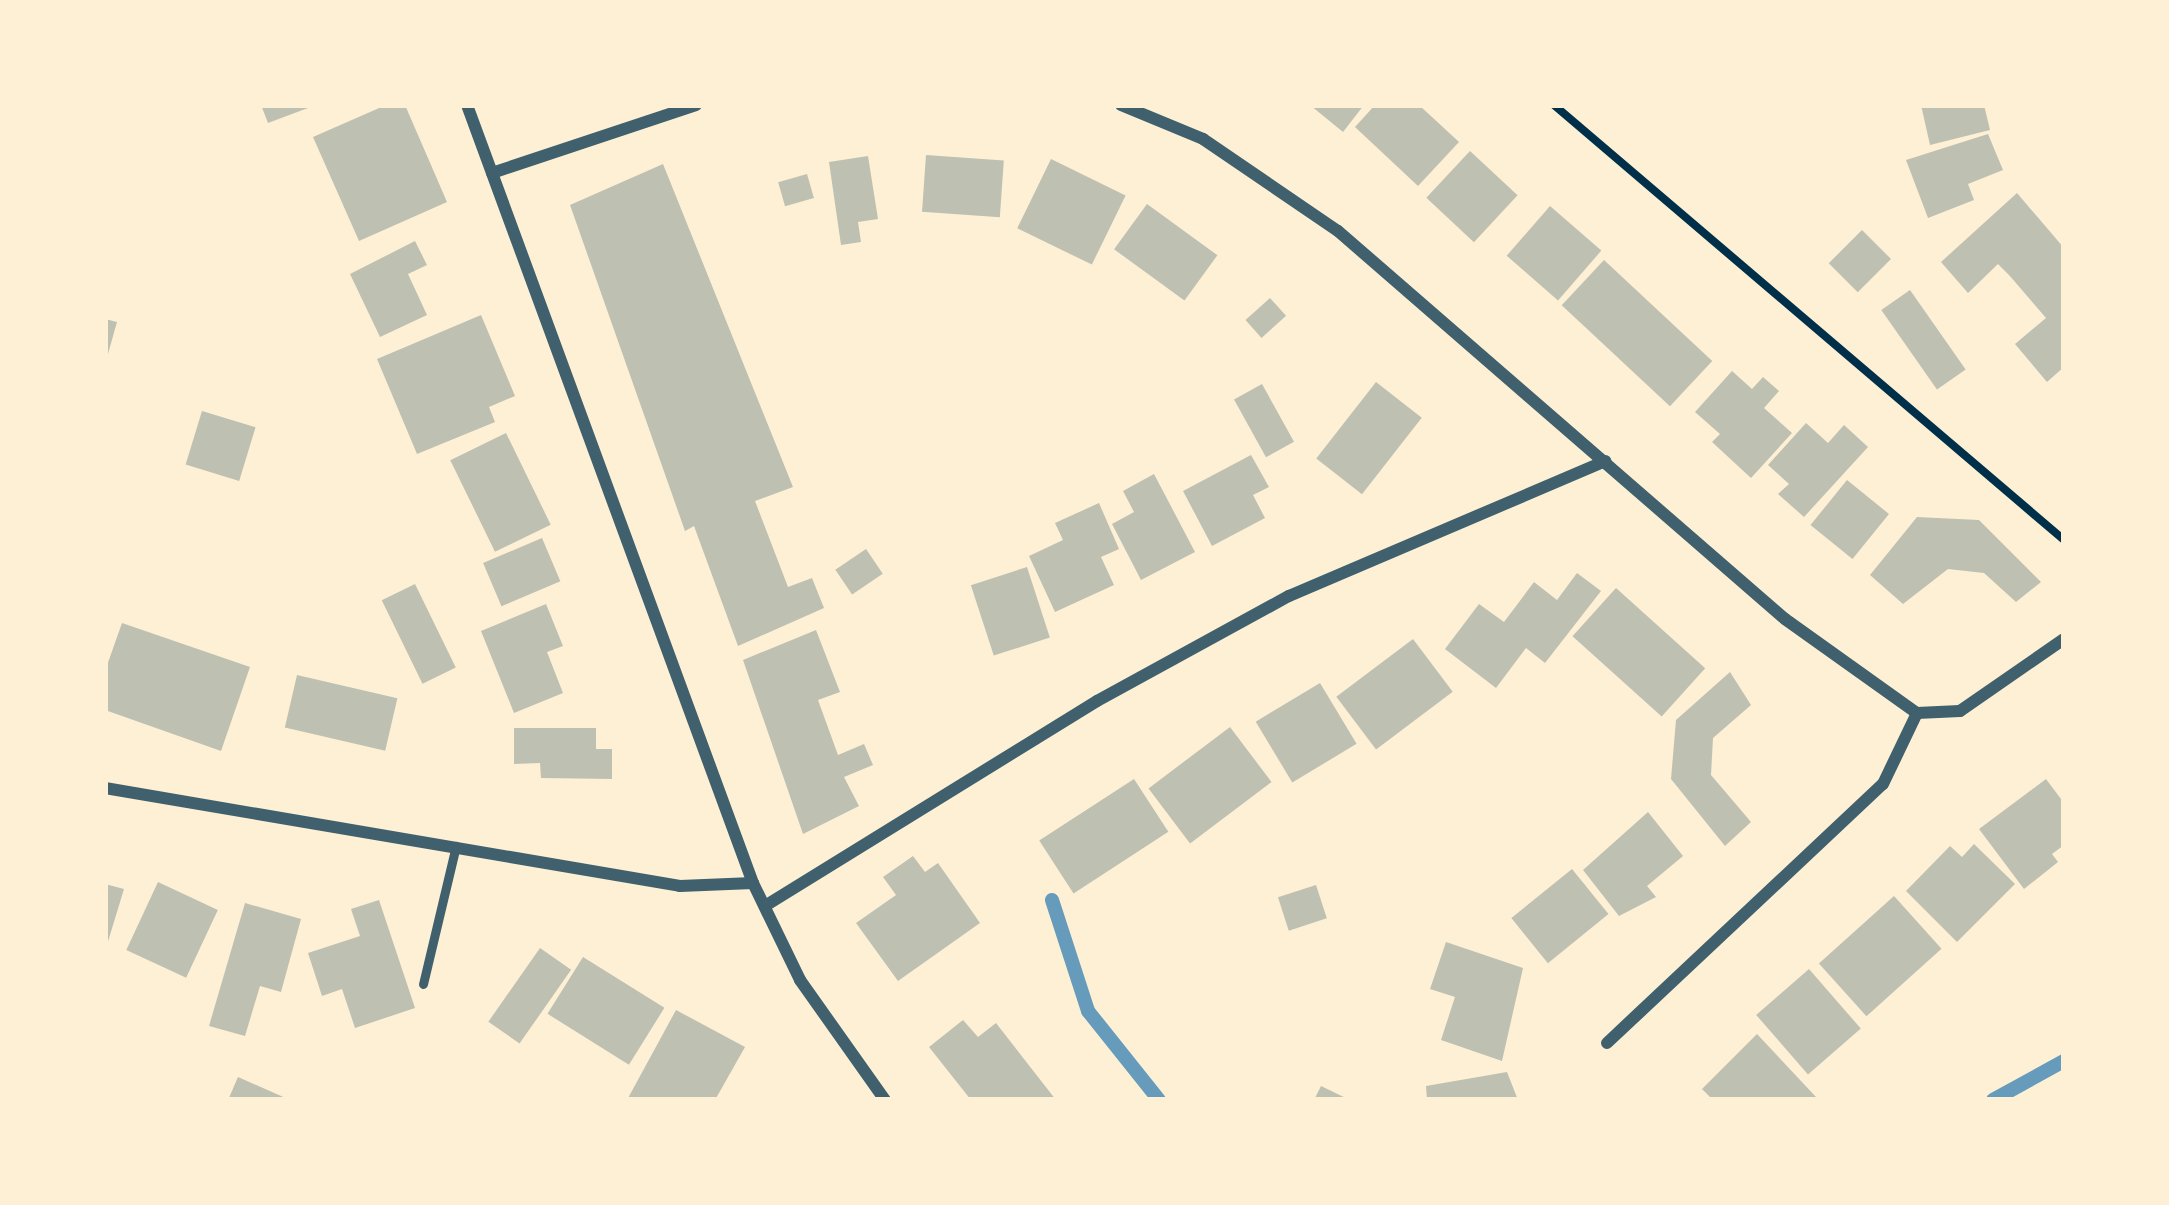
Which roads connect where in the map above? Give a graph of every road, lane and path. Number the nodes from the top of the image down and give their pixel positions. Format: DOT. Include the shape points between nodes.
graph roads {
  1 [pos="467,105"];
  2 [pos="696,105"];
  3 [pos="1121,105"];
  4 [pos="1554,105"];
  5 [pos="492,173"];
  6 [pos="1605,461"];
  7 [pos="2064,540"];
  8 [pos="2064,639"];
  9 [pos="1917,712"];
  10 [pos="105,788"];
  11 [pos="456,846"];
  12 [pos="753,883"];
  13 [pos="765,906"];
  14 [pos="423,984"];
  15 [pos="1607,1043"];
  16 [pos="885,1100"];
  1 -- 5 [label="street"];
  2 -- 5 [label="street"];
  3 -- 6 [label="street" via="1203,140 1338,232"];
  4 -- 7 [label="path"];
  5 -- 12 [label="street"];
  6 -- 9 [label="street" via="1785,619"];
  6 -- 13 [label="street" via="1289,596 1097,701"];
  8 -- 9 [label="street" via="1960,711"];
  9 -- 15 [label="street" via="1883,784"];
  10 -- 11 [label="street"];
  11 -- 12 [label="street" via="680,886"];
  11 -- 14 [label="lane"];
  12 -- 13 [label="street"];
  13 -- 16 [label="street" via="800,980"];
}
